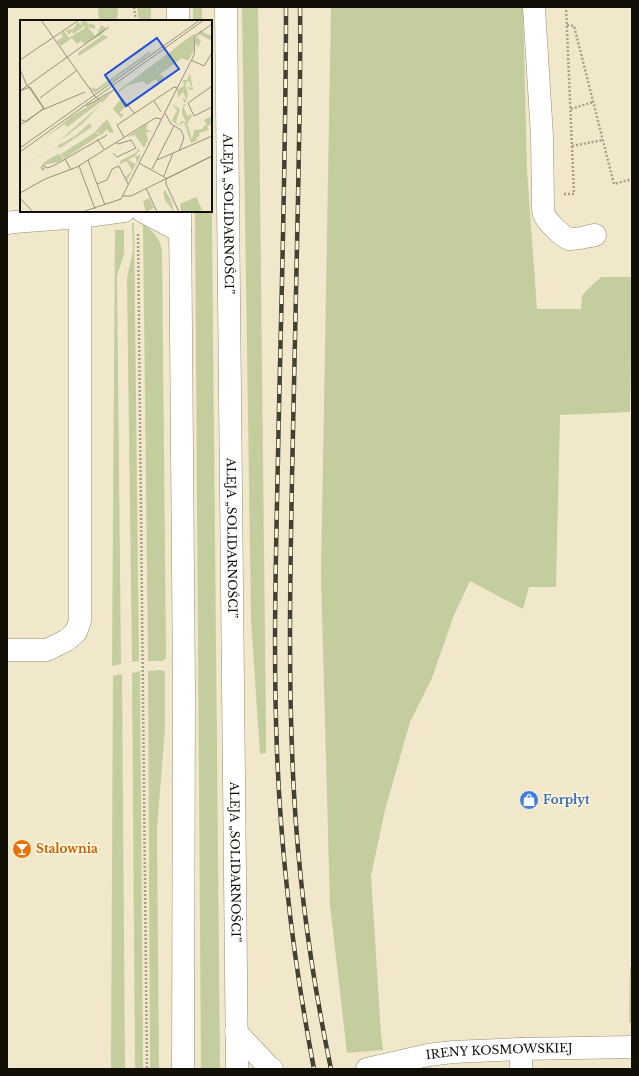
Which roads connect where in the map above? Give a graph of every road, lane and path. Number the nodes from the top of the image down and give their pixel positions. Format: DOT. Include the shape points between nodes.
graph roads {
  1 [pos="134,7"];
  2 [pos="178,7"];
  3 [pos="226,7"];
  4 [pos="534,7"];
  5 [pos="566,7"];
  6 [pos="136,20"];
  7 [pos="178,20"];
  8 [pos="567,25"];
  9 [pos="594,102"];
  10 [pos="571,109"];
  11 [pos="603,140"];
  12 [pos="572,146"];
  13 [pos="632,179"];
  14 [pos="543,195"];
  15 [pos="117,212"];
  16 [pos="80,217"];
  17 [pos="140,219"];
  18 [pos="180,221"];
  19 [pos="7,223"];
  20 [pos="595,235"];
  21 [pos="7,650"];
  22 [pos="236,1032"];
  23 [pos="632,1047"];
  24 [pos="521,1059"];
  25 [pos="453,1061"];
  26 [pos="147,1069"];
  27 [pos="184,1069"];
  28 [pos="237,1069"];
  29 [pos="272,1069"];
  30 [pos="367,1069"];
  1 -- 6 [label="path"];
  2 -- 7 [label="main road"];
  3 -- 22 [label="main road, ALEJA „SOLIDARNOŚCI”"];
  4 -- 14 [label="main road"];
  5 -- 8 [label="path"];
  8 -- 9 [label="path" via="574,26"];
  8 -- 10 [label="path"];
  9 -- 10 [label="path"];
  9 -- 11 [label="path"];
  10 -- 12 [label="path"];
  11 -- 12 [label="path"];
  11 -- 13 [label="path" via="614,184"];
  12 -- 14 [label="path" via="574,194"];
  14 -- 20 [label="main road" via="544,215 569,239"];
  15 -- 16 [label="main road"];
  16 -- 19 [label="main road"];
  16 -- 21 [label="main road" via="80,621 76,632 67,640 47,650"];
  17 -- 18 [label="main road"];
  17 -- 26 [label="path"];
  18 -- 27 [label="main road"];
  22 -- 28 [label="main road, ALEJA „SOLIDARNOŚCI”"];
  22 -- 29 [label="main road"];
  23 -- 24 [label="main road, IRENY KOSMOWSKIEJ"];
  24 -- 25 [label="main road, IRENY KOSMOWSKIEJ"];
  25 -- 30 [label="main road, IRENY KOSMOWSKIEJ" via="428,1055"];
}
